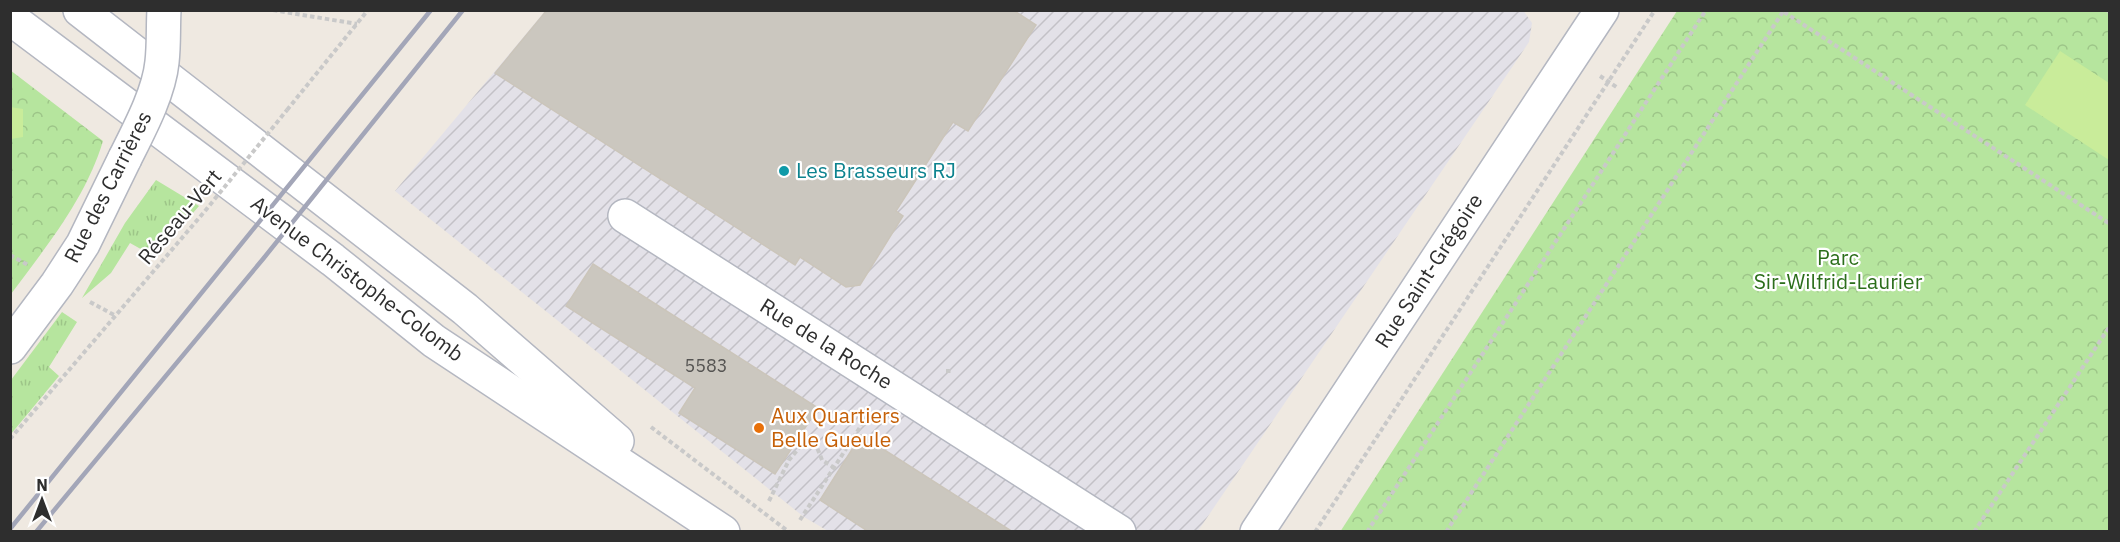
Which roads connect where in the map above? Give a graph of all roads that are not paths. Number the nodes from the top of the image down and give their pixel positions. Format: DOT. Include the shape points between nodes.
graph roads {
  1 [pos="80,10"];
  2 [pos="164,10"];
  3 [pos="1594,14"];
  4 [pos="10,18"];
  5 [pos="625,216"];
  6 [pos="10,347"];
  7 [pos="718,528"];
  8 [pos="1119,531"];
  9 [pos="1257,531"];
  1 -- 7 [label="main road, Avenue Christophe-Colomb" via="465,309"];
  2 -- 6 [label="main road, Rue des Carrières, bridge" via="162,63 142,124 83,244"];
  3 -- 9 [label="main road, Rue Saint-Grégoire"];
  4 -- 7 [label="main road, Avenue Christophe-Colomb" via="333,260 434,341"];
  5 -- 8 [label="main road, Rue de la Roche"];
}
